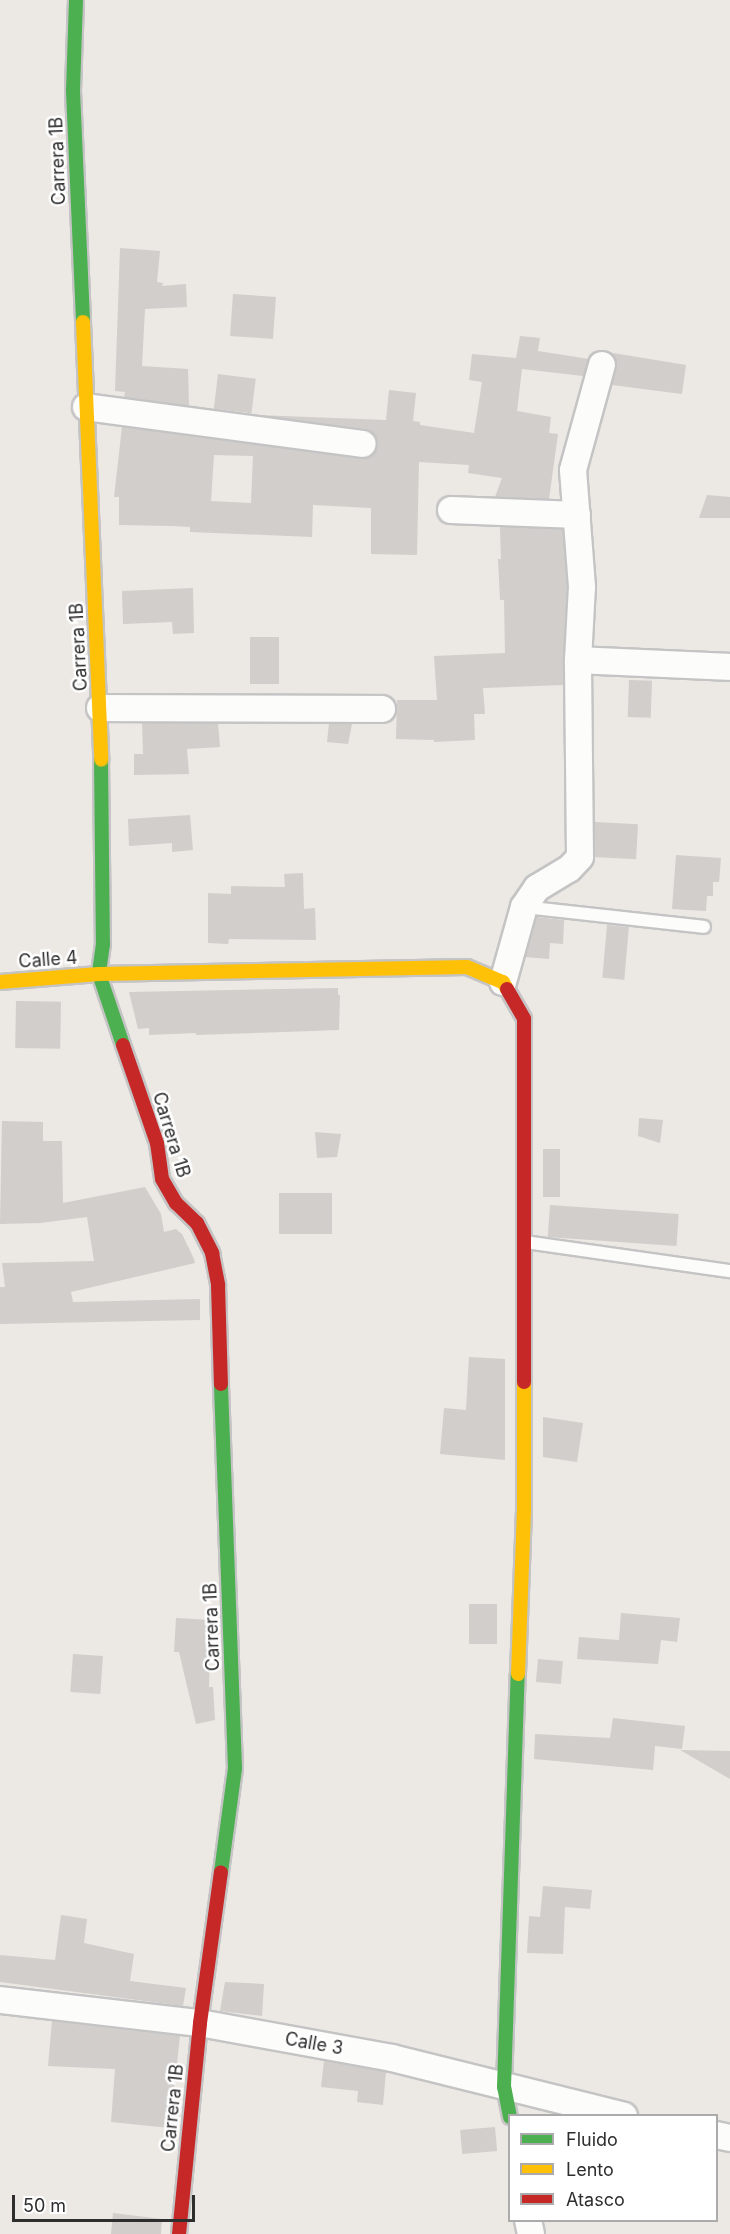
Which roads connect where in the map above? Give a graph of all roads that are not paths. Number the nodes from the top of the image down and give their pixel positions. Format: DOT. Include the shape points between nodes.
graph roads {
  1 [pos="76,0"];
  2 [pos="602,366"];
  3 [pos="86,407"];
  4 [pos="363,444"];
  5 [pos="450,510"];
  6 [pos="577,515"];
  7 [pos="578,660"];
  8 [pos="730,667"];
  9 [pos="100,708"];
  10 [pos="382,709"];
  11 [pos="524,907"];
  12 [pos="704,927"];
  13 [pos="99,974"];
  14 [pos="0,981"];
  15 [pos="503,982"];
  16 [pos="524,1242"];
  17 [pos="730,1271"];
  18 [pos="0,2000"];
  19 [pos="200,2023"];
  20 [pos="504,2087"];
  21 [pos="509,2114"];
  22 [pos="620,2114"];
  23 [pos="179,2234"];
  1 -- 3 [label="street, Carrera 1B" via="73,91"];
  2 -- 6 [label="street" via="573,470"];
  3 -- 4 [label="street"];
  3 -- 9 [label="street, Carrera 1B"];
  5 -- 6 [label="street"];
  6 -- 7 [label="street" via="582,587"];
  7 -- 8 [label="street"];
  7 -- 11 [label="street" via="580,857 537,888"];
  9 -- 10 [label="street"];
  9 -- 13 [label="street, Carrera 1B"];
  11 -- 12 [label="lane"];
  11 -- 15 [label="street"];
  13 -- 14 [label="street, Calle 4"];
  13 -- 15 [label="street, Calle 4" via="467,967"];
  13 -- 19 [label="street, Carrera 1B" via="157,1143 162,1179 176,1203 197,1223 212,1253 218,1285 235,1768"];
  15 -- 16 [label="street" via="524,1019"];
  16 -- 17 [label="lane"];
  16 -- 20 [label="street" via="524,1512"];
  18 -- 19 [label="street, Calle 3"];
  19 -- 20 [label="street, Calle 3" via="392,2058"];
  19 -- 23 [label="street, Carrera 1B"];
  20 -- 21 [label="street"];
  20 -- 22 [label="street, Calle 3"];
}
